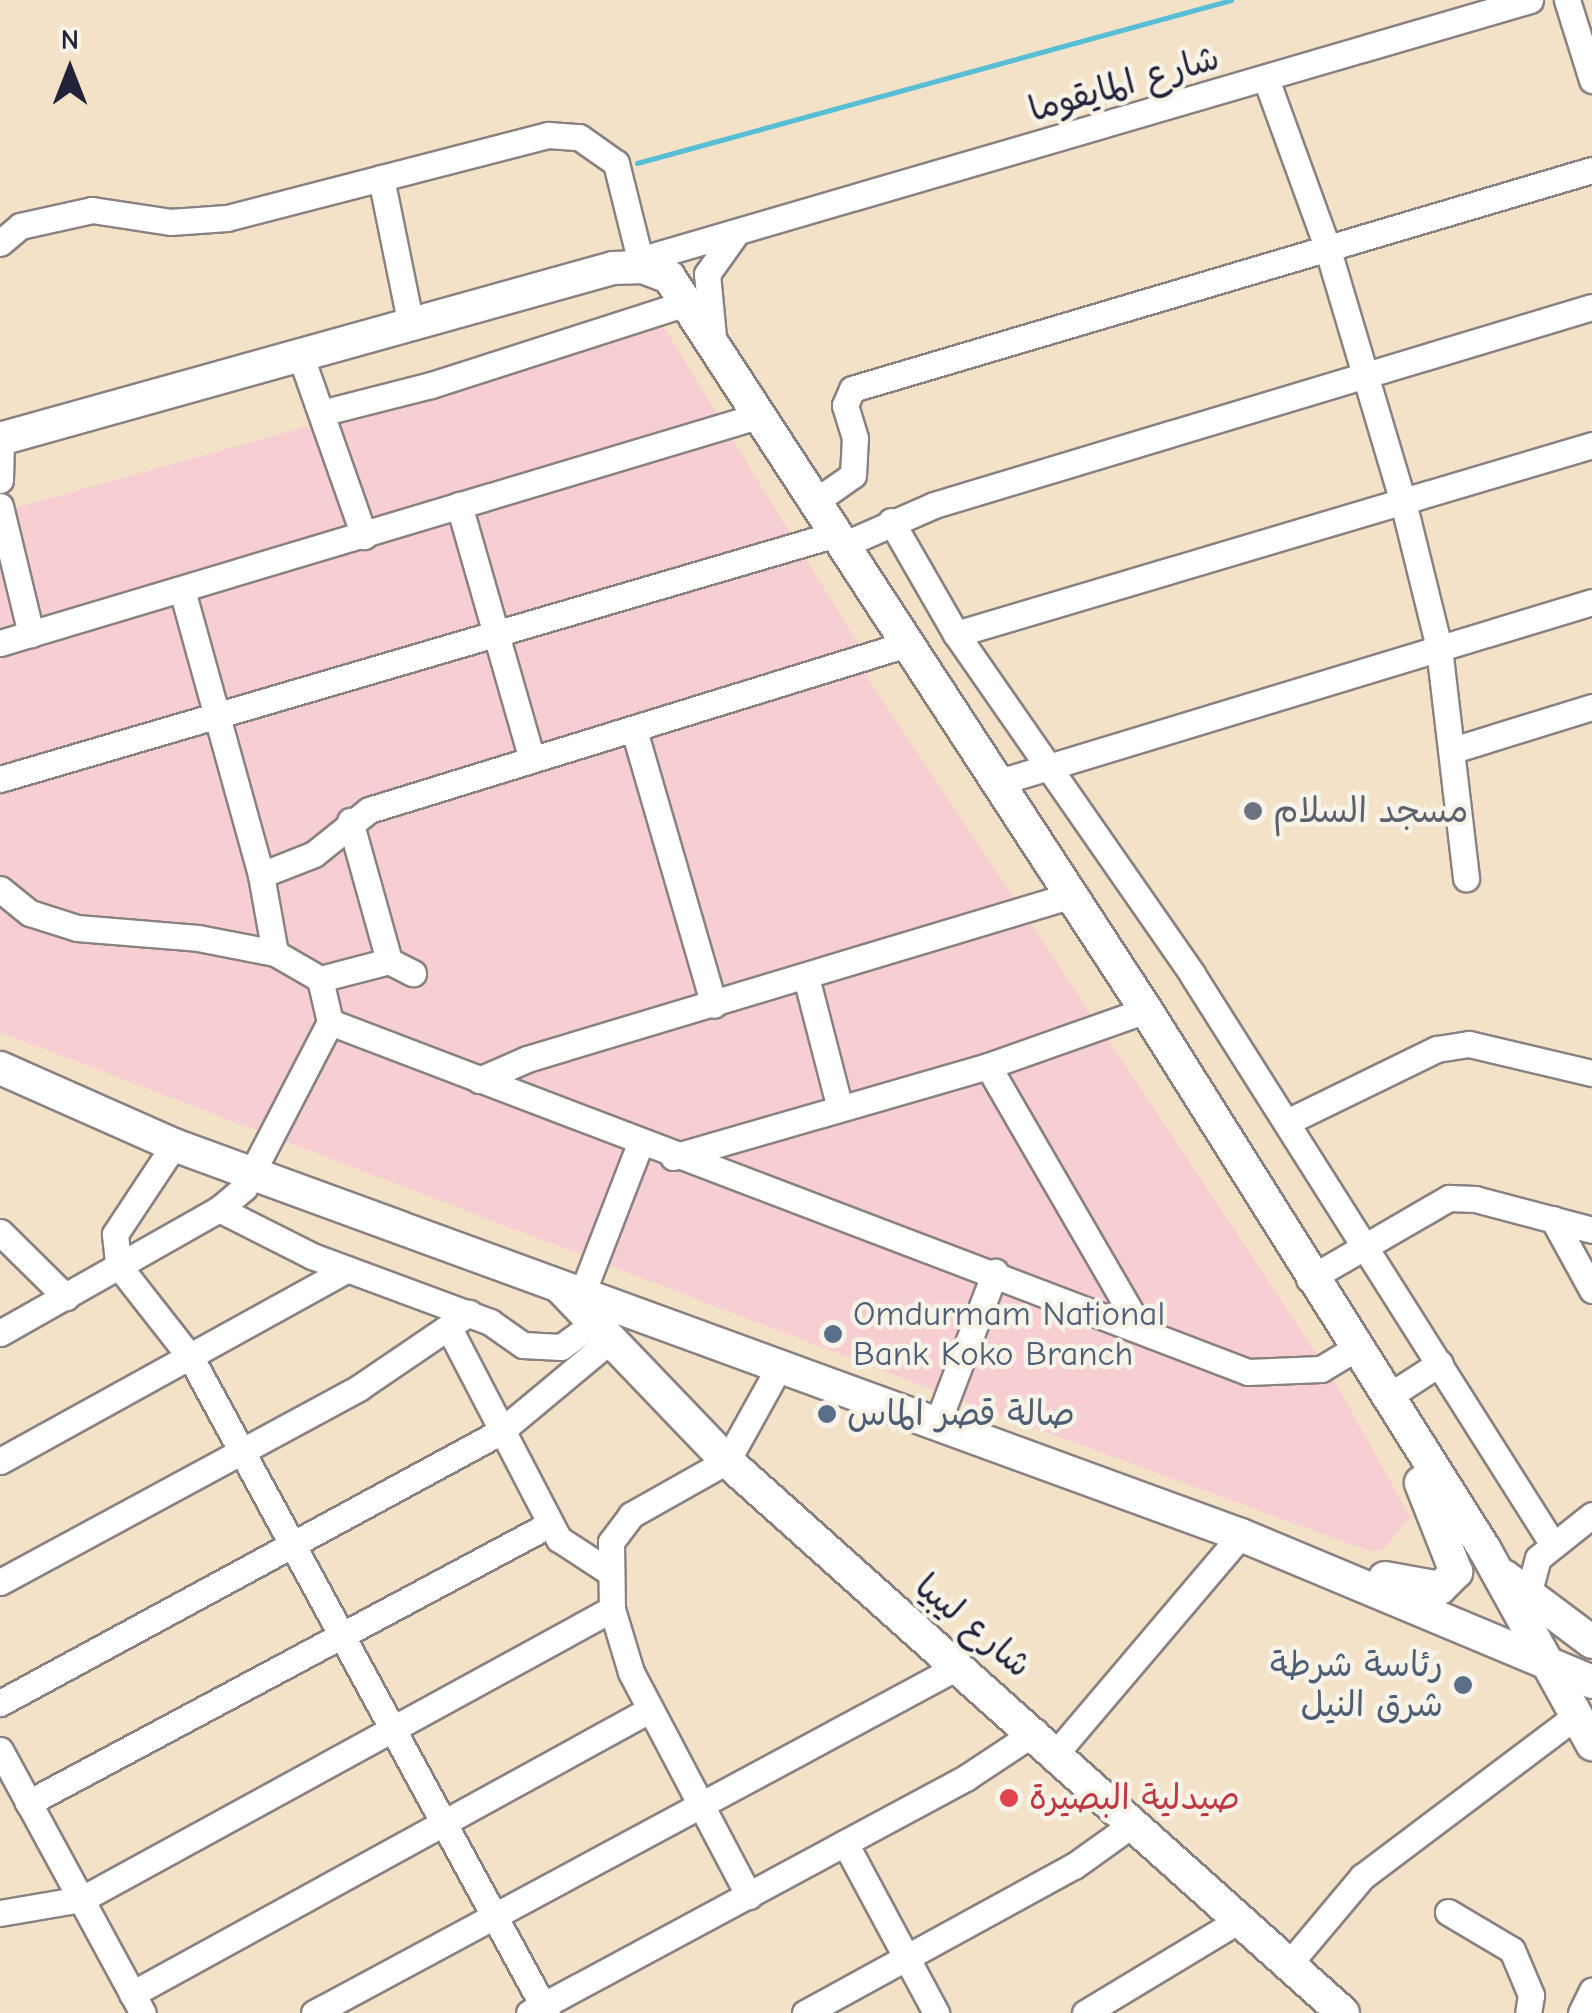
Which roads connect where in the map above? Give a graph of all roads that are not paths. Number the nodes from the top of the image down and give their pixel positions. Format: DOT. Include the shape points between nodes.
graph roads {
  1 [pos="1530,0"];
  2 [pos="1567,0"];
  3 [pos="1266,79"];
  4 [pos="1592,80"];
  5 [pos="1592,170"];
  6 [pos="381,178"];
  7 [pos="736,232"];
  8 [pos="0,242"];
  9 [pos="1327,247"];
  10 [pos="626,263"];
  11 [pos="690,302"];
  12 [pos="1592,307"];
  13 [pos="411,326"];
  14 [pos="714,338"];
  15 [pos="301,357"];
  16 [pos="1366,373"];
  17 [pos="321,413"];
  18 [pos="762,415"];
  19 [pos="1,438"];
  20 [pos="1592,445"];
  21 [pos="0,480"];
  22 [pos="816,501"];
  23 [pos="1403,502"];
  24 [pos="0,506"];
  25 [pos="459,506"];
  26 [pos="891,521"];
  27 [pos="364,536"];
  28 [pos="839,540"];
  29 [pos="182,590"];
  30 [pos="1592,602"];
  31 [pos="497,632"];
  32 [pos="31,634"];
  33 [pos="956,634"];
  34 [pos="0,643"];
  35 [pos="907,644"];
  36 [pos="1439,648"];
  37 [pos="1592,707"];
  38 [pos="215,713"];
  39 [pos="634,730"];
  40 [pos="1453,750"];
  41 [pos="532,759"];
  42 [pos="1048,767"];
  43 [pos="0,779"];
  44 [pos="996,783"];
  45 [pos="350,821"];
  46 [pos="261,875"];
  47 [pos="1466,878"];
  48 [pos="0,889"];
  49 [pos="1070,896"];
  50 [pos="276,953"];
  51 [pos="389,962"];
  52 [pos="413,973"];
  53 [pos="806,976"];
  54 [pos="320,979"];
  55 [pos="714,1004"];
  56 [pos="1146,1010"];
  57 [pos="330,1022"];
  58 [pos="988,1066"];
  59 [pos="0,1068"];
  60 [pos="1592,1072"];
  61 [pos="479,1080"];
  62 [pos="840,1108"];
  63 [pos="1287,1122"];
  64 [pos="640,1144"];
  65 [pos="174,1145"];
  66 [pos="673,1157"];
  67 [pos="254,1175"];
  68 [pos="219,1209"];
  69 [pos="1553,1220"];
  70 [pos="1592,1230"];
  71 [pos="0,1232"];
  72 [pos="1363,1246"];
  73 [pos="118,1266"];
  74 [pos="348,1269"];
  75 [pos="996,1272"];
  76 [pos="1309,1279"];
  77 [pos="1592,1290"];
  78 [pos="66,1297"];
  79 [pos="586,1313"];
  80 [pos="460,1321"];
  81 [pos="1142,1330"];
  82 [pos="0,1333"];
  83 [pos="1354,1350"];
  84 [pos="191,1358"];
  85 [pos="1440,1363"];
  86 [pos="779,1367"];
  87 [pos="1394,1410"];
  88 [pos="936,1424"];
  89 [pos="500,1432"];
  90 [pos="240,1450"];
  91 [pos="0,1461"];
  92 [pos="727,1462"];
  93 [pos="1592,1515"];
  94 [pos="550,1524"];
  95 [pos="1241,1535"];
  96 [pos="1552,1543"];
  97 [pos="290,1544"];
  98 [pos="1305,1562"];
  99 [pos="1498,1572"];
  100 [pos="610,1573"];
  101 [pos="0,1582"];
  102 [pos="1528,1595"];
  103 [pos="612,1609"];
  104 [pos="339,1638"];
  105 [pos="1589,1641"];
  106 [pos="1540,1657"];
  107 [pos="959,1666"];
  108 [pos="1592,1682"];
  109 [pos="0,1702"];
  110 [pos="649,1710"];
  111 [pos="390,1728"];
  112 [pos="1583,1730"];
  113 [pos="1046,1742"];
  114 [pos="0,1750"];
  115 [pos="28,1803"];
  116 [pos="700,1803"];
  117 [pos="441,1820"];
  118 [pos="1134,1823"];
  119 [pos="845,1843"];
  120 [pos="749,1896"];
  121 [pos="82,1899"];
  122 [pos="1448,1912"];
  123 [pos="0,1913"];
  124 [pos="492,1913"];
  125 [pos="1242,1920"];
  126 [pos="906,1957"];
  127 [pos="1289,1964"];
  128 [pos="1592,1990"];
  129 [pos="137,2003"];
  130 [pos="539,2011"];
  131 [pos="314,2013"];
  132 [pos="805,2013"];
  133 [pos="936,2013"];
  134 [pos="1085,2013"];
  135 [pos="1343,2013"];
  136 [pos="1528,2013"];
  137 [pos="1580,2013"];
  1 -- 3 [label="street, شارع المايقوما"];
  2 -- 4 [label="street"];
  3 -- 7 [label="street, شارع المايقوما"];
  3 -- 9 [label="street"];
  5 -- 9 [label="street"];
  6 -- 8 [label="street" via="196,224 92,210 20,226"];
  6 -- 10 [label="street" via="521,138 579,137 620,169"];
  6 -- 13 [label="street"];
  7 -- 10 [label="street, شارع المايقوما"];
  7 -- 14 [label="street" via="707,274"];
  9 -- 16 [label="street"];
  9 -- 22 [label="street" via="852,389 845,405 855,438 853,475"];
  10 -- 11 [label="main road" via="657,271"];
  10 -- 13 [label="main road"];
  11 -- 14 [label="main road"];
  11 -- 17 [label="street" via="432,385"];
  12 -- 16 [label="street"];
  13 -- 15 [label="main road"];
  14 -- 18 [label="main road"];
  15 -- 17 [label="street"];
  15 -- 19 [label="main road"];
  16 -- 23 [label="street"];
  16 -- 26 [label="street"];
  17 -- 27 [label="street"];
  18 -- 22 [label="main road"];
  18 -- 25 [label="street"];
  19 -- 21 [label="street"];
  20 -- 23 [label="street"];
  22 -- 28 [label="main road"];
  23 -- 33 [label="street"];
  23 -- 36 [label="street"];
  24 -- 32 [label="street"];
  25 -- 27 [label="street"];
  25 -- 31 [label="street"];
  26 -- 28 [label="street"];
  26 -- 33 [label="street"];
  27 -- 29 [label="street"];
  28 -- 31 [label="street"];
  28 -- 35 [label="main road"];
  29 -- 32 [label="street"];
  29 -- 38 [label="street"];
  30 -- 36 [label="street"];
  31 -- 38 [label="street"];
  31 -- 41 [label="street"];
  32 -- 34 [label="street"];
  33 -- 42 [label="street"];
  35 -- 39 [label="street"];
  35 -- 44 [label="main road"];
  36 -- 40 [label="street"];
  36 -- 42 [label="street"];
  37 -- 40 [label="street"];
  38 -- 43 [label="street"];
  38 -- 46 [label="street"];
  39 -- 41 [label="street"];
  39 -- 55 [label="street"];
  40 -- 47 [label="street"];
  41 -- 45 [label="street"];
  42 -- 44 [label="street"];
  42 -- 63 [label="street"];
  44 -- 49 [label="main road"];
  45 -- 46 [label="street" via="314,854"];
  45 -- 51 [label="street"];
  46 -- 50 [label="street"];
  48 -- 50 [label="street" via="30,913 78,928 198,938"];
  49 -- 53 [label="street"];
  49 -- 56 [label="main road"];
  50 -- 54 [label="street"];
  51 -- 52 [label="street"];
  51 -- 54 [label="street"];
  53 -- 55 [label="street"];
  53 -- 62 [label="street"];
  54 -- 57 [label="street"];
  55 -- 61 [label="street" via="527,1059"];
  56 -- 58 [label="street"];
  56 -- 76 [label="main road"];
  57 -- 61 [label="street"];
  57 -- 67 [label="street"];
  58 -- 62 [label="street"];
  58 -- 81 [label="street"];
  59 -- 65 [label="main road"];
  60 -- 63 [label="street" via="1469,1044 1437,1049"];
  61 -- 64 [label="street"];
  62 -- 66 [label="street"];
  63 -- 72 [label="street"];
  64 -- 66 [label="street"];
  64 -- 79 [label="street"];
  65 -- 67 [label="main road"];
  65 -- 73 [label="street" via="115,1234"];
  66 -- 75 [label="street"];
  67 -- 68 [label="street"];
  67 -- 79 [label="main road"];
  68 -- 73 [label="street"];
  68 -- 74 [label="street"];
  69 -- 70 [label="street"];
  69 -- 72 [label="street" via="1463,1196"];
  69 -- 77 [label="street"];
  71 -- 78 [label="street"];
  72 -- 76 [label="street"];
  72 -- 85 [label="street"];
  73 -- 78 [label="street"];
  73 -- 84 [label="street"];
  74 -- 80 [label="street"];
  74 -- 84 [label="street"];
  75 -- 81 [label="street"];
  75 -- 88 [label="street"];
  76 -- 83 [label="main road"];
  78 -- 82 [label="street"];
  79 -- 80 [label="street" via="562,1347 541,1349"];
  79 -- 86 [label="main road"];
  79 -- 89 [label="street"];
  79 -- 92 [label="main road, شارع ليبيا"];
  80 -- 89 [label="street"];
  80 -- 90 [label="street"];
  81 -- 83 [label="street" via="1248,1372 1321,1369"];
  83 -- 87 [label="main road"];
  84 -- 90 [label="street"];
  84 -- 91 [label="street"];
  85 -- 87 [label="street"];
  85 -- 96 [label="street"];
  86 -- 88 [label="main road"];
  86 -- 92 [label="street"];
  87 -- 98 [label="main road" via="1455,1557 1450,1582 1429,1588"];
  87 -- 99 [label="main road"];
  88 -- 95 [label="main road"];
  89 -- 94 [label="street"];
  89 -- 97 [label="street"];
  90 -- 97 [label="street"];
  90 -- 101 [label="street"];
  92 -- 100 [label="street" via="617,1527"];
  92 -- 107 [label="main road, شارع ليبيا"];
  93 -- 96 [label="street"];
  94 -- 100 [label="street" via="578,1556"];
  94 -- 104 [label="street"];
  95 -- 98 [label="main road"];
  95 -- 113 [label="street"];
  96 -- 102 [label="street" via="1532,1569"];
  97 -- 104 [label="street"];
  97 -- 109 [label="street"];
  98 -- 106 [label="main road"];
  99 -- 102 [label="main road"];
  99 -- 106 [label="main road"];
  100 -- 103 [label="street"];
  102 -- 105 [label="main road"];
  103 -- 110 [label="street"];
  103 -- 111 [label="street"];
  104 -- 111 [label="street"];
  104 -- 115 [label="street"];
  106 -- 108 [label="main road"];
  106 -- 112 [label="main road"];
  107 -- 113 [label="main road, شارع ليبيا"];
  107 -- 116 [label="street"];
  110 -- 116 [label="street"];
  110 -- 117 [label="street"];
  111 -- 117 [label="street"];
  111 -- 121 [label="street"];
  112 -- 127 [label="street" via="1376,1865"];
  113 -- 118 [label="main road, شارع ليبيا"];
  113 -- 119 [label="street"];
  114 -- 115 [label="street"];
  115 -- 121 [label="street"];
  116 -- 120 [label="street"];
  116 -- 124 [label="street"];
  117 -- 124 [label="street"];
  117 -- 129 [label="street"];
  118 -- 125 [label="main road, شارع ليبيا"];
  118 -- 126 [label="street" via="1074,1866"];
  119 -- 120 [label="street"];
  119 -- 126 [label="street"];
  120 -- 130 [label="street"];
  121 -- 123 [label="street"];
  121 -- 129 [label="street"];
  122 -- 136 [label="street" via="1512,1950 1531,1995"];
  124 -- 130 [label="street"];
  124 -- 131 [label="street"];
  125 -- 127 [label="main road, شارع ليبيا"];
  125 -- 134 [label="street"];
  126 -- 132 [label="street"];
  126 -- 133 [label="street"];
  127 -- 135 [label="main road, شارع ليبيا"];
  128 -- 137 [label="street"];
}
